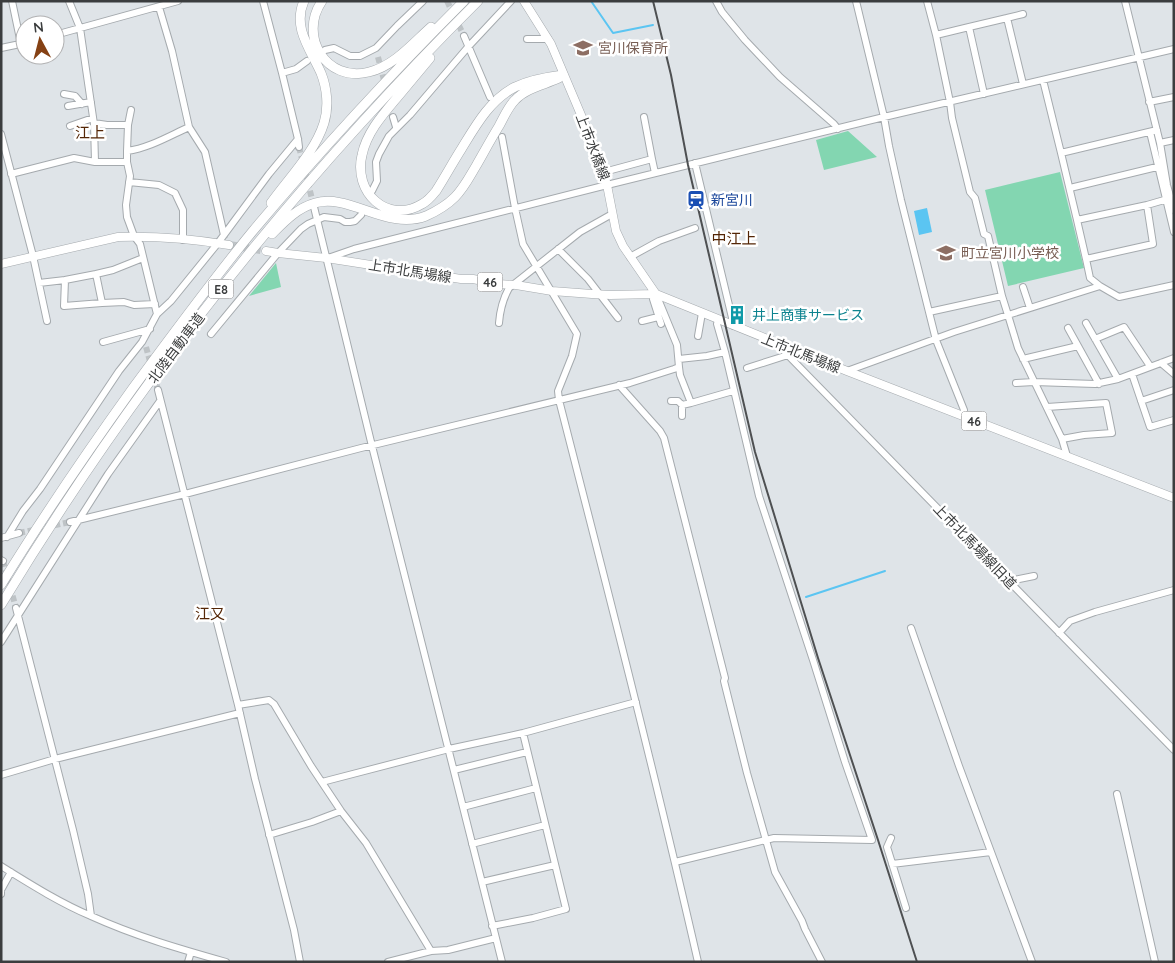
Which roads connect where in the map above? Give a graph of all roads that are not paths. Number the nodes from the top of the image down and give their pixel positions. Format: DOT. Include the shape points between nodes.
graph roads {
  1 [pos="12,1"];
  2 [pos="68,1"];
  3 [pos="263,1"];
  4 [pos="304,1"];
  5 [pos="322,1"];
  6 [pos="423,1"];
  7 [pos="458,1"];
  8 [pos="464,1"];
  9 [pos="479,1"];
  10 [pos="511,1"];
  11 [pos="524,1"];
  12 [pos="716,1"];
  13 [pos="856,1"];
  14 [pos="927,1"];
  15 [pos="1125,1"];
  16 [pos="176,2"];
  17 [pos="159,7"];
  18 [pos="1023,14"];
  19 [pos="16,15"];
  20 [pos="1007,18"];
  21 [pos="970,27"];
  22 [pos="80,28"];
  23 [pos="65,32"];
  24 [pos="936,35"];
  25 [pos="464,36"];
  26 [pos="527,39"];
  27 [pos="548,39"];
  28 [pos="15,45"];
  29 [pos="468,47"];
  30 [pos="1,48"];
  31 [pos="376,48"];
  32 [pos="1174,49"];
  33 [pos="325,50"];
  34 [pos="378,57"];
  35 [pos="1139,57"];
  36 [pos="307,61"];
  37 [pos="282,73"];
  38 [pos="563,75"];
  39 [pos="1043,80"];
  40 [pos="1023,84"];
  41 [pos="64,94"];
  42 [pos="984,94"];
  43 [pos="490,97"];
  44 [pos="1174,97"];
  45 [pos="91,102"];
  46 [pos="950,102"];
  47 [pos="1149,102"];
  48 [pos="82,104"];
  49 [pos="68,106"];
  50 [pos="130,110"];
  51 [pos="393,117"];
  52 [pos="884,117"];
  53 [pos="644,118"];
  54 [pos="94,120"];
  55 [pos="128,125"];
  56 [pos="70,126"];
  57 [pos="189,127"];
  58 [pos="396,127"];
  59 [pos="838,128"];
  60 [pos="1153,131"];
  61 [pos="1,134"];
  62 [pos="502,137"];
  63 [pos="298,139"];
  64 [pos="1174,140"];
  65 [pos="1160,143"];
  66 [pos="299,147"];
  67 [pos="127,152"];
  68 [pos="1061,153"];
  69 [pos="652,159"];
  70 [pos="95,162"];
  71 [pos="126,162"];
  72 [pos="695,163"];
  73 [pos="1161,166"];
  74 [pos="604,172"];
  75 [pos="655,173"];
  76 [pos="11,174"];
  77 [pos="129,182"];
  78 [pos="1171,184"];
  79 [pos="607,185"];
  80 [pos="1070,188"];
  81 [pos="372,191"];
  82 [pos="1168,199"];
  83 [pos="1147,205"];
  84 [pos="314,207"];
  85 [pos="515,208"];
  86 [pos="1174,210"];
  87 [pos="612,214"];
  88 [pos="361,215"];
  89 [pos="317,219"];
  90 [pos="1077,220"];
  91 [pos="695,228"];
  92 [pos="1174,232"];
  93 [pos="224,235"];
  94 [pos="134,236"];
  95 [pos="184,240"];
  96 [pos="218,243"];
  97 [pos="229,245"];
  98 [pos="558,249"];
  99 [pos="266,251"];
  100 [pos="278,253"];
  101 [pos="33,256"];
  102 [pos="630,257"];
  103 [pos="143,258"];
  104 [pos="326,258"];
  105 [pos="1086,259"];
  106 [pos="1,264"];
  107 [pos="536,266"];
  108 [pos="96,274"];
  109 [pos="220,274"];
  110 [pos="65,280"];
  111 [pos="39,283"];
  112 [pos="512,285"];
  113 [pos="1174,285"];
  114 [pos="1100,286"];
  115 [pos="1023,287"];
  116 [pos="552,291"];
  117 [pos="656,294"];
  118 [pos="600,295"];
  119 [pos="1002,296"];
  120 [pos="102,303"];
  121 [pos="155,304"];
  122 [pos="1030,308"];
  123 [pos="929,312"];
  124 [pos="702,313"];
  125 [pos="157,314"];
  126 [pos="1008,315"];
  127 [pos="658,317"];
  128 [pos="618,318"];
  129 [pos="718,320"];
  130 [pos="47,321"];
  131 [pos="642,321"];
  132 [pos="194,323"];
  133 [pos="1086,323"];
  134 [pos="500,324"];
  135 [pos="660,324"];
  136 [pos="734,326"];
  137 [pos="1068,328"];
  138 [pos="150,329"];
  139 [pos="211,334"];
  140 [pos="698,336"];
  141 [pos="1095,339"];
  142 [pos="936,340"];
  143 [pos="103,342"];
  144 [pos="775,342"];
  145 [pos="1078,346"];
  146 [pos="725,352"];
  147 [pos="788,355"];
  148 [pos="1174,358"];
  149 [pos="679,359"];
  150 [pos="1023,359"];
  151 [pos="1161,363"];
  152 [pos="1150,366"];
  153 [pos="679,367"];
  154 [pos="748,368"];
  155 [pos="847,371"];
  156 [pos="1132,374"];
  157 [pos="1174,374"];
  158 [pos="1118,379"];
  159 [pos="1034,382"];
  160 [pos="1016,383"];
  161 [pos="1099,384"];
  162 [pos="619,385"];
  163 [pos="158,390"];
  164 [pos="1174,390"];
  165 [pos="733,391"];
  166 [pos="559,400"];
  167 [pos="160,401"];
  168 [pos="671,401"];
  169 [pos="1141,402"];
  170 [pos="691,403"];
  171 [pos="682,405"];
  172 [pos="1047,407"];
  173 [pos="682,416"];
  174 [pos="964,416"];
  175 [pos="1174,420"];
  176 [pos="1062,439"];
  177 [pos="372,446"];
  178 [pos="1067,456"];
  179 [pos="185,494"];
  180 [pos="1174,499"];
  181 [pos="78,520"];
  182 [pos="70,522"];
  183 [pos="19,533"];
  184 [pos="4,538"];
  185 [pos="1034,576"];
  186 [pos="1009,581"];
  187 [pos="1,585"];
  188 [pos="1174,590"];
  189 [pos="1,606"];
  190 [pos="18,611"];
  191 [pos="911,628"];
  192 [pos="1059,633"];
  193 [pos="1,642"];
  194 [pos="636,702"];
  195 [pos="238,706"];
  196 [pos="240,713"];
  197 [pos="523,733"];
  198 [pos="449,749"];
  199 [pos="1174,750"];
  200 [pos="527,752"];
  201 [pos="55,760"];
  202 [pos="454,770"];
  203 [pos="1,775"];
  204 [pos="322,782"];
  205 [pos="536,788"];
  206 [pos="1117,794"];
  207 [pos="463,807"];
  208 [pos="341,812"];
  209 [pos="545,825"];
  210 [pos="269,835"];
  211 [pos="891,838"];
  212 [pos="765,840"];
  213 [pos="472,844"];
  214 [pos="991,852"];
  215 [pos="675,862"];
  216 [pos="892,864"];
  217 [pos="555,865"];
  218 [pos="1,866"];
  219 [pos="11,872"];
  220 [pos="482,882"];
  221 [pos="1,894"];
  222 [pos="906,908"];
  223 [pos="91,916"];
  224 [pos="492,926"];
  225 [pos="496,938"];
  226 [pos="430,951"];
  227 [pos="191,952"];
  228 [pos="188,962"];
  229 [pos="226,962"];
  230 [pos="300,962"];
  231 [pos="388,962"];
  232 [pos="502,962"];
  233 [pos="698,962"];
  234 [pos="822,962"];
  235 [pos="1032,962"];
  236 [pos="1155,962"];
  1 -- 19 [label="street"];
  2 -- 22 [label="street"];
  3 -- 37 [label="street"];
  4 -- 109 [label="highway" via="301,29 324,81 327,100 324,122 311,150"];
  5 -- 7 [label="highway" via="313,23 316,48 332,66 353,74 386,65"];
  6 -- 31 [label="street"];
  8 -- 109 [label="highway, 北陸自動車道 / E8" via="320,154"];
  9 -- 38 [label="highway" via="382,115 368,138 360,172 364,187 374,201 400,210 422,204 436,191 492,104 515,87"];
  9 -- 132 [label="highway, 北陸自動車道 / E8" via="326,162"];
  10 -- 29 [label="street"];
  11 -- 27 [label="main road, 上市水橋線"];
  12 -- 59 [label="street" via="745,40 780,77"];
  13 -- 52 [label="street"];
  14 -- 24 [label="street"];
  15 -- 35 [label="street"];
  16 -- 17 [label="street"];
  17 -- 22 [label="street"];
  17 -- 57 [label="street"];
  18 -- 20 [label="street"];
  20 -- 21 [label="street"];
  20 -- 40 [label="street"];
  21 -- 24 [label="street"];
  21 -- 42 [label="street"];
  22 -- 23 [label="street"];
  22 -- 45 [label="street"];
  24 -- 46 [label="street"];
  25 -- 29 [label="street"];
  26 -- 27 [label="street"];
  27 -- 38 [label="main road, 上市水橋線"];
  28 -- 30 [label="street"];
  29 -- 43 [label="street"];
  29 -- 58 [label="street"];
  31 -- 33 [label="street" via="360,56 350,56 334,48"];
  31 -- 34 [label="street"];
  32 -- 35 [label="street"];
  35 -- 39 [label="street"];
  35 -- 47 [label="street"];
  36 -- 37 [label="street"];
  37 -- 63 [label="street"];
  38 -- 74 [label="main road, 上市水橋線"];
  38 -- 132 [label="highway" via="528,90 514,100 467,182 448,204 410,220 391,218 340,203 315,203 294,214 272,234"];
  39 -- 40 [label="street"];
  39 -- 68 [label="street"];
  40 -- 42 [label="street"];
  41 -- 48 [label="street" via="75,96"];
  42 -- 46 [label="street"];
  44 -- 47 [label="street"];
  45 -- 48 [label="street"];
  45 -- 54 [label="street"];
  46 -- 52 [label="street"];
  46 -- 119 [label="street" via="970,192 975,198 984,234 988,236"];
  47 -- 60 [label="street"];
  48 -- 49 [label="street"];
  50 -- 55 [label="street"];
  51 -- 58 [label="street"];
  52 -- 59 [label="street"];
  52 -- 123 [label="street"];
  53 -- 69 [label="street"];
  54 -- 55 [label="street" via="107,125"];
  54 -- 56 [label="street"];
  54 -- 70 [label="street"];
  55 -- 67 [label="street"];
  57 -- 67 [label="street"];
  57 -- 93 [label="street" via="205,152"];
  58 -- 81 [label="street" via="376,162 377,181"];
  59 -- 72 [label="street"];
  60 -- 65 [label="street"];
  60 -- 68 [label="street"];
  60 -- 73 [label="street"];
  61 -- 76 [label="street"];
  62 -- 85 [label="street"];
  63 -- 66 [label="street"];
  63 -- 93 [label="street"];
  64 -- 65 [label="street"];
  65 -- 73 [label="street"];
  67 -- 71 [label="street"];
  68 -- 80 [label="street"];
  69 -- 74 [label="street"];
  69 -- 75 [label="street"];
  70 -- 71 [label="street"];
  70 -- 76 [label="street" via="74,158"];
  71 -- 77 [label="street"];
  72 -- 75 [label="street"];
  72 -- 136 [label="street"];
  73 -- 78 [label="street"];
  73 -- 80 [label="street"];
  73 -- 82 [label="street"];
  74 -- 79 [label="main road, 上市水橋線"];
  75 -- 79 [label="street"];
  76 -- 101 [label="street"];
  77 -- 94 [label="street" via="127,217"];
  77 -- 95 [label="street" via="159,185 175,194 183,210"];
  78 -- 82 [label="street"];
  79 -- 85 [label="street"];
  79 -- 87 [label="main road, 上市水橋線"];
  80 -- 90 [label="street"];
  82 -- 83 [label="street"];
  82 -- 86 [label="street"];
  82 -- 92 [label="street"];
  83 -- 90 [label="street"];
  83 -- 105 [label="street" via="1153,244"];
  84 -- 89 [label="street"];
  85 -- 104 [label="street"];
  85 -- 107 [label="street" via="522,239"];
  87 -- 98 [label="street"];
  87 -- 102 [label="main road, 上市水橋線" via="616,231"];
  88 -- 89 [label="street" via="350,222"];
  89 -- 100 [label="street" via="301,229"];
  89 -- 104 [label="street"];
  90 -- 105 [label="street"];
  91 -- 102 [label="street" via="659,241"];
  93 -- 96 [label="street"];
  94 -- 95 [label="main road"];
  94 -- 101 [label="main road" via="118,236"];
  94 -- 103 [label="street" via="140,244"];
  95 -- 96 [label="main road"];
  96 -- 97 [label="main road"];
  96 -- 125 [label="street"];
  98 -- 107 [label="street"];
  98 -- 118 [label="street"];
  99 -- 100 [label="main road, 上市北馬場線 / 46"];
  100 -- 104 [label="main road, 上市北馬場線 / 46"];
  100 -- 139 [label="street"];
  101 -- 106 [label="main road"];
  101 -- 111 [label="street"];
  102 -- 117 [label="main road, 上市水橋線"];
  103 -- 108 [label="street"];
  103 -- 121 [label="street"];
  104 -- 112 [label="main road, 上市北馬場線 / 46"];
  104 -- 177 [label="street"];
  105 -- 114 [label="street" via="1090,278"];
  107 -- 112 [label="street"];
  107 -- 116 [label="street"];
  108 -- 110 [label="street"];
  108 -- 120 [label="street"];
  109 -- 187 [label="highway, 北陸自動車道 / E8" via="159,352 85,456"];
  110 -- 111 [label="street"];
  110 -- 120 [label="street" via="64,306"];
  111 -- 130 [label="street"];
  112 -- 116 [label="main road, 上市北馬場線 / 46"];
  112 -- 134 [label="street" via="503,300"];
  113 -- 114 [label="street" via="1119,297"];
  114 -- 122 [label="street"];
  115 -- 122 [label="street"];
  116 -- 118 [label="main road, 上市北馬場線 / 46"];
  116 -- 166 [label="street" via="577,334 558,391"];
  117 -- 118 [label="main road, 上市北馬場線 / 46"];
  117 -- 124 [label="main road, 上市北馬場線 / 46"];
  117 -- 127 [label="street" via="652,299"];
  117 -- 149 [label="street" via="677,345"];
  118 -- 128 [label="street"];
  119 -- 123 [label="street"];
  119 -- 126 [label="street"];
  120 -- 121 [label="street"];
  121 -- 125 [label="street"];
  122 -- 126 [label="street"];
  123 -- 142 [label="street"];
  124 -- 129 [label="main road, 上市北馬場線 / 46"];
  124 -- 140 [label="street"];
  125 -- 138 [label="street"];
  126 -- 142 [label="street"];
  126 -- 150 [label="street"];
  127 -- 131 [label="street"];
  127 -- 135 [label="street"];
  129 -- 136 [label="main road, 上市北馬場線 / 46"];
  129 -- 146 [label="street"];
  132 -- 189 [label="highway, 北陸自動車道 / E8" via="62,508"];
  133 -- 141 [label="street"];
  136 -- 144 [label="main road, 上市北馬場線 / 46"];
  137 -- 145 [label="street"];
  138 -- 143 [label="street"];
  138 -- 184 [label="street" via="144,344 114,379"];
  141 -- 152 [label="street" via="1124,327"];
  141 -- 158 [label="street"];
  142 -- 155 [label="street"];
  142 -- 174 [label="street"];
  144 -- 147 [label="street, 上市北馬場線旧道"];
  144 -- 155 [label="main road, 上市北馬場線 / 46"];
  145 -- 150 [label="street"];
  145 -- 161 [label="street"];
  146 -- 149 [label="street"];
  146 -- 165 [label="street"];
  147 -- 154 [label="street"];
  147 -- 186 [label="street, 上市北馬場線旧道"];
  148 -- 151 [label="street"];
  149 -- 153 [label="street"];
  150 -- 159 [label="street"];
  151 -- 152 [label="street"];
  151 -- 157 [label="street"];
  152 -- 156 [label="street"];
  153 -- 162 [label="street"];
  153 -- 170 [label="street"];
  155 -- 174 [label="main road, 上市北馬場線 / 46"];
  156 -- 158 [label="street"];
  156 -- 169 [label="street"];
  158 -- 161 [label="street"];
  159 -- 160 [label="street"];
  159 -- 161 [label="street"];
  159 -- 172 [label="street"];
  162 -- 166 [label="street"];
  162 -- 212 [label="street" via="664,438"];
  163 -- 167 [label="street"];
  164 -- 169 [label="street"];
  165 -- 170 [label="street"];
  165 -- 212 [label="street" via="759,496 872,840"];
  166 -- 177 [label="street"];
  166 -- 194 [label="street"];
  167 -- 179 [label="street"];
  167 -- 181 [label="street"];
  168 -- 171 [label="street"];
  169 -- 175 [label="street" via="1150,427"];
  170 -- 171 [label="street"];
  171 -- 173 [label="street"];
  172 -- 176 [label="street"];
  172 -- 176 [label="street" via="1106,402 1112,432"];
  174 -- 178 [label="main road, 上市北馬場線 / 46"];
  176 -- 178 [label="street"];
  177 -- 179 [label="street"];
  177 -- 198 [label="street"];
  178 -- 180 [label="main road, 上市北馬場線 / 46"];
  179 -- 181 [label="street"];
  179 -- 195 [label="street"];
  181 -- 182 [label="street"];
  181 -- 190 [label="street"];
  183 -- 184 [label="street"];
  185 -- 186 [label="street"];
  186 -- 192 [label="street, 上市北馬場線旧道"];
  188 -- 192 [label="street" via="1070,621"];
  190 -- 193 [label="street"];
  190 -- 201 [label="street"];
  191 -- 214 [label="street"];
  192 -- 199 [label="street, 上市北馬場線旧道"];
  194 -- 197 [label="street"];
  194 -- 215 [label="street"];
  195 -- 196 [label="street"];
  195 -- 204 [label="street" via="269,700 274,704"];
  196 -- 201 [label="street"];
  196 -- 210 [label="street"];
  197 -- 198 [label="street"];
  197 -- 200 [label="street"];
  198 -- 202 [label="street"];
  198 -- 204 [label="street"];
  200 -- 202 [label="street"];
  200 -- 205 [label="street"];
  201 -- 203 [label="street"];
  201 -- 223 [label="street"];
  202 -- 207 [label="street"];
  204 -- 208 [label="street"];
  205 -- 207 [label="street"];
  205 -- 209 [label="street"];
  206 -- 236 [label="street"];
  207 -- 213 [label="street"];
  208 -- 210 [label="street"];
  208 -- 226 [label="street" via="366,843"];
  209 -- 213 [label="street"];
  209 -- 217 [label="street"];
  210 -- 230 [label="street"];
  211 -- 216 [label="street" via="887,847"];
  212 -- 215 [label="street"];
  212 -- 234 [label="street" via="774,872"];
  213 -- 220 [label="street"];
  214 -- 216 [label="street"];
  214 -- 235 [label="street"];
  215 -- 233 [label="street"];
  216 -- 222 [label="street"];
  217 -- 220 [label="street"];
  217 -- 224 [label="street" via="566,909"];
  218 -- 219 [label="street"];
  219 -- 221 [label="street"];
  219 -- 223 [label="street"];
  220 -- 224 [label="street"];
  223 -- 227 [label="street"];
  224 -- 225 [label="street"];
  225 -- 226 [label="street"];
  225 -- 232 [label="street"];
  226 -- 231 [label="street"];
  227 -- 228 [label="street"];
  227 -- 229 [label="street"];
}
